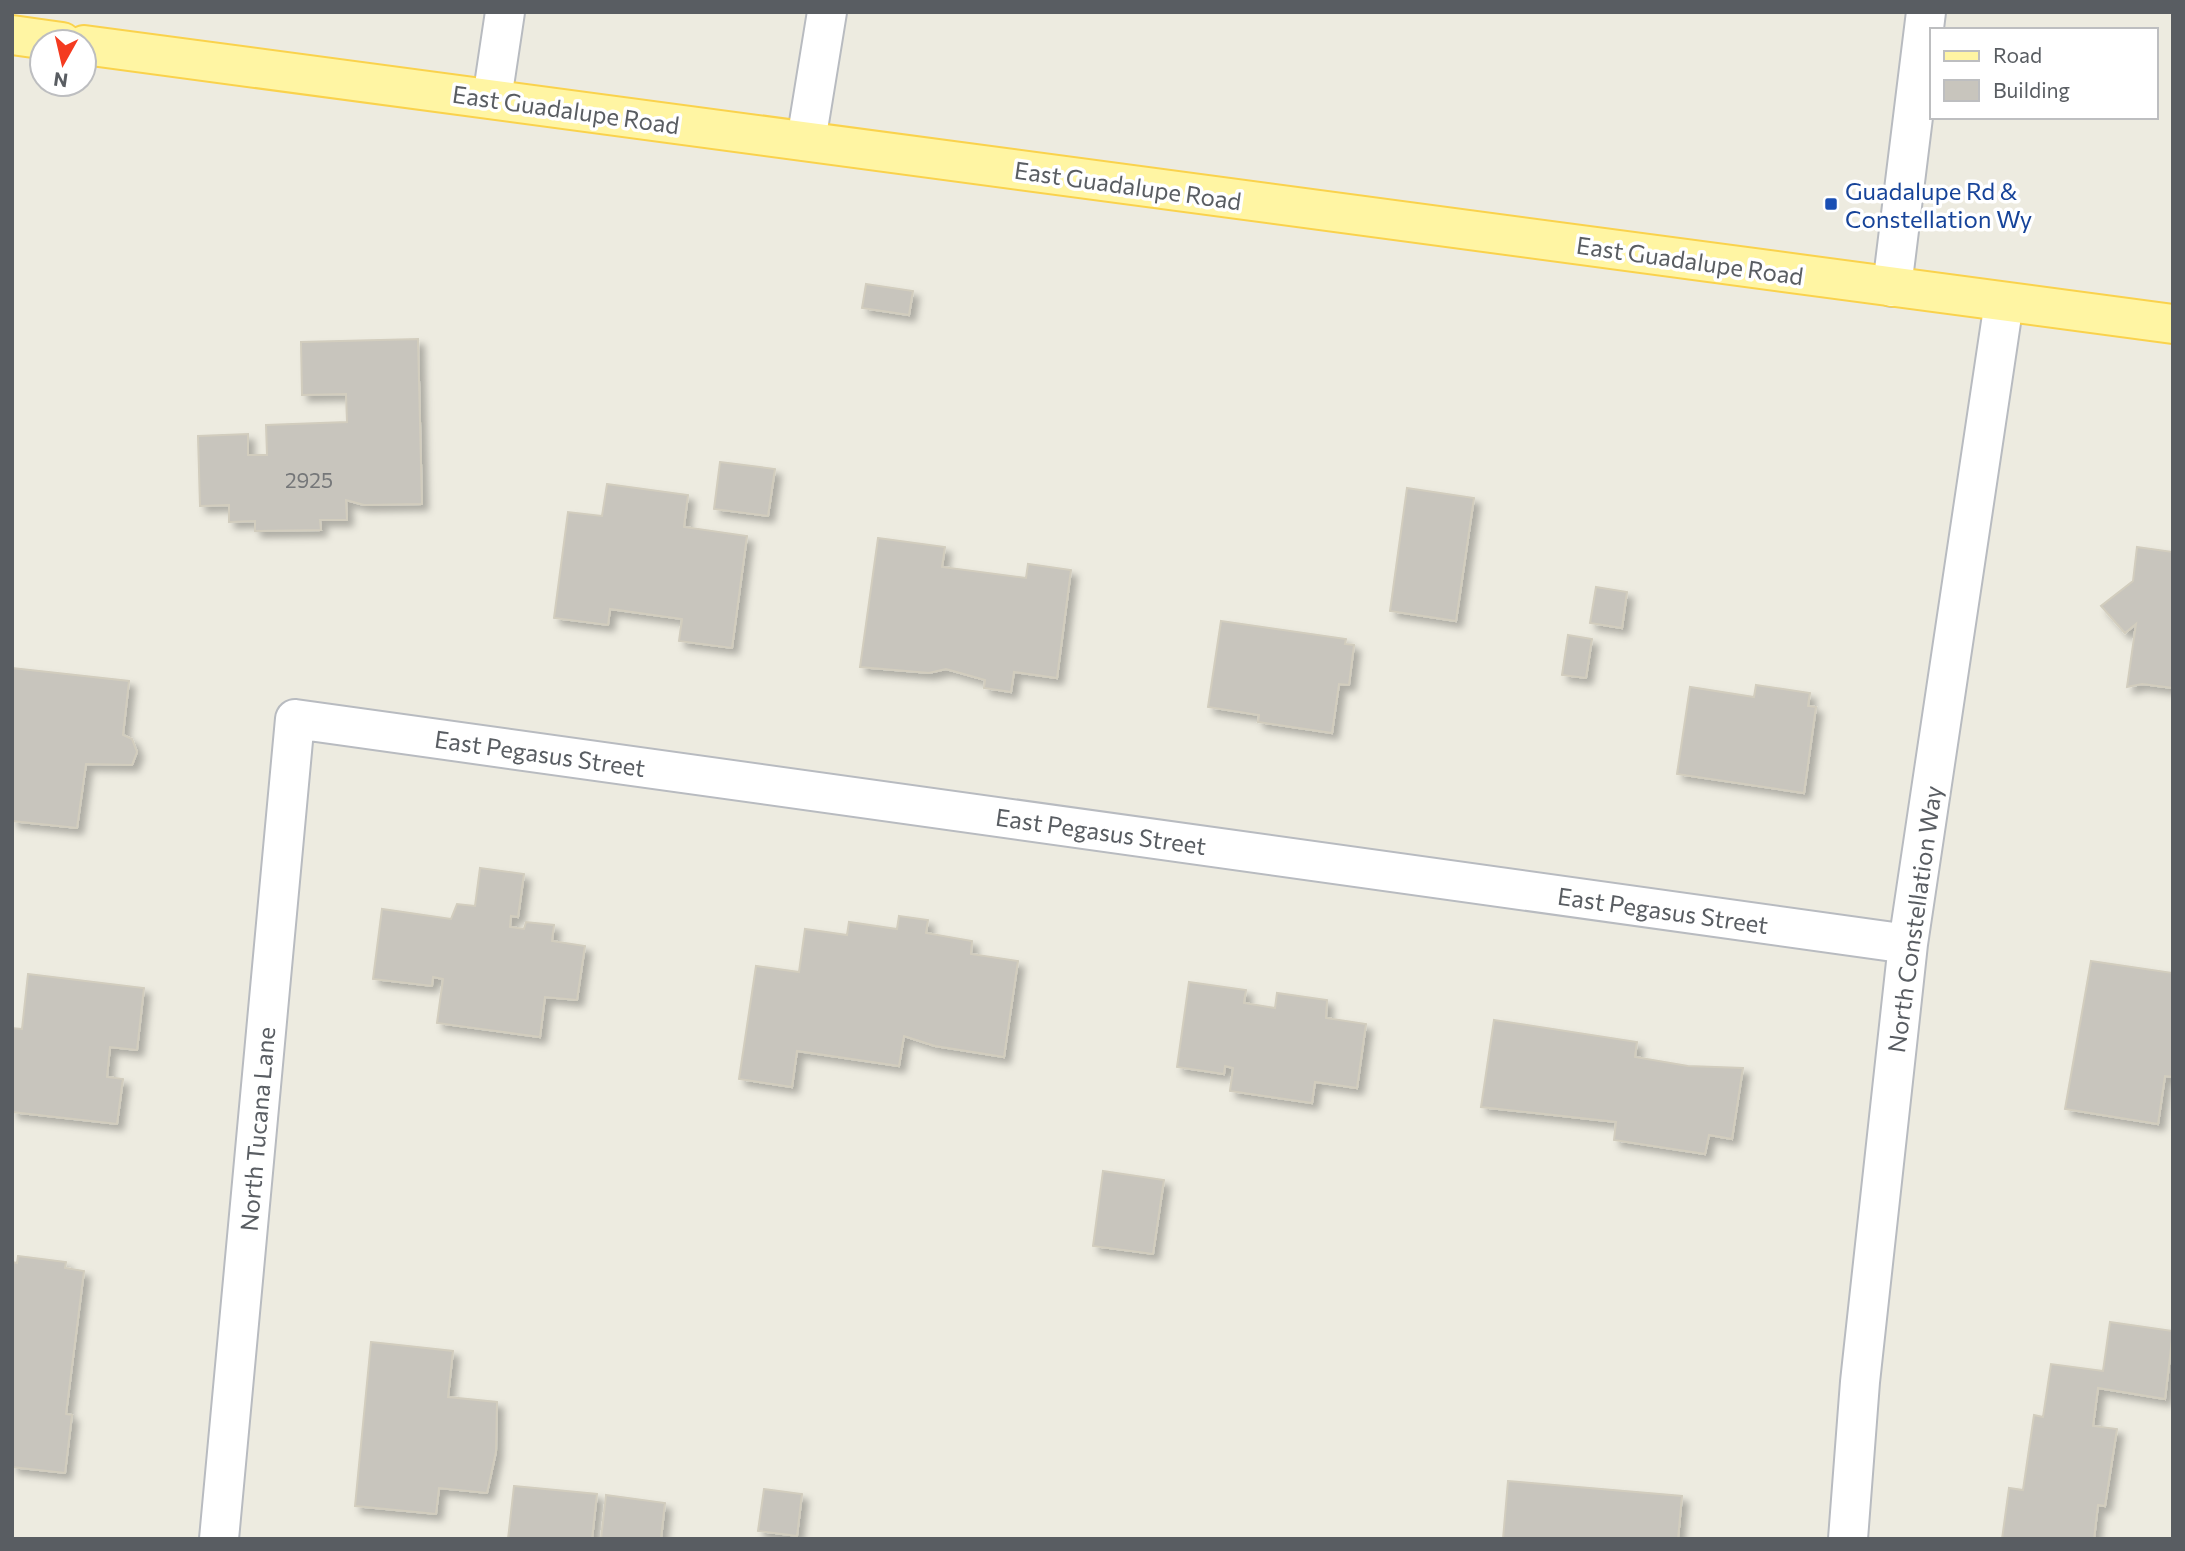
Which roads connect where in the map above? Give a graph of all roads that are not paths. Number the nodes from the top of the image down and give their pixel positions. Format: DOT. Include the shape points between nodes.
graph roads {
  1 [pos="505,12"];
  2 [pos="827,12"];
  3 [pos="1926,12"];
  4 [pos="98,47"];
  5 [pos="492,99"];
  6 [pos="806,141"];
  7 [pos="1892,287"];
  8 [pos="2004,302"];
  9 [pos="2173,324"];
  10 [pos="295,719"];
  11 [pos="1908,944"];
  12 [pos="219,1539"];
  13 [pos="1848,1539"];
  1 -- 5 [label="street"];
  2 -- 6 [label="street"];
  3 -- 7 [label="street"];
  4 -- 5 [label="main road, East Guadalupe Road"];
  5 -- 6 [label="main road, East Guadalupe Road"];
  6 -- 7 [label="main road, East Guadalupe Road"];
  7 -- 8 [label="main road, East Guadalupe Road"];
  8 -- 9 [label="main road, East Guadalupe Road"];
  8 -- 11 [label="street, North Constellation Way"];
  10 -- 11 [label="street, East Pegasus Street"];
  10 -- 12 [label="street, North Tucana Lane"];
  11 -- 13 [label="street, North Constellation Way" via="1860,1382"];
}
